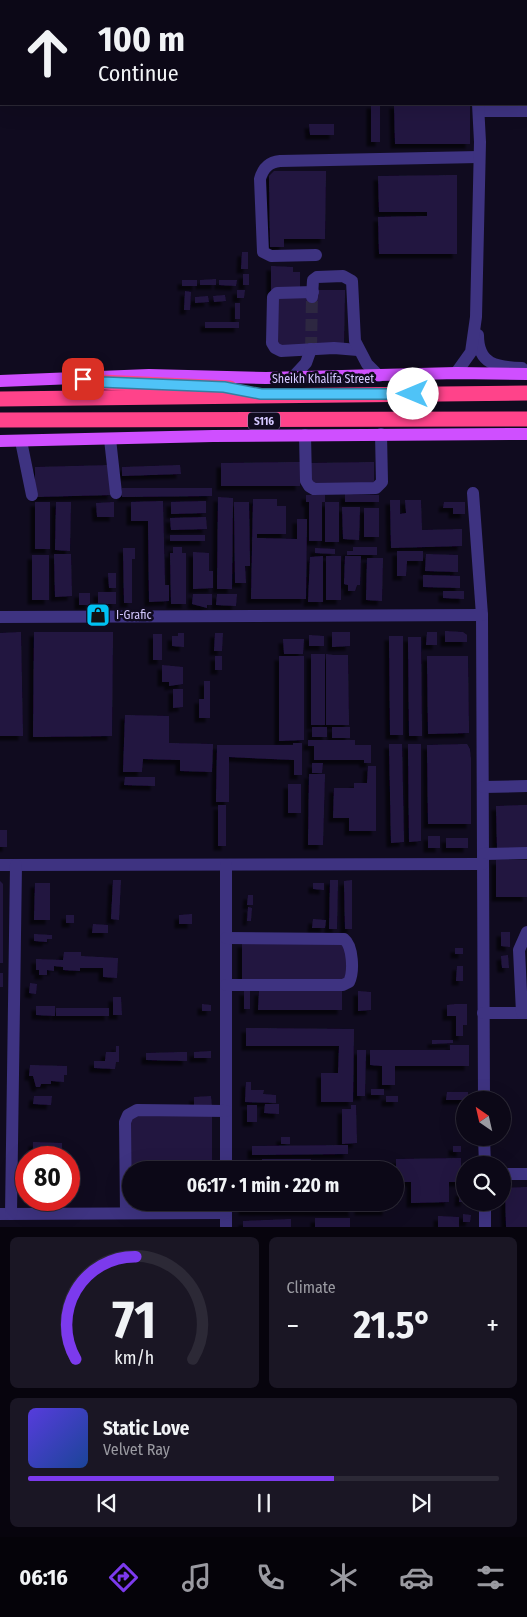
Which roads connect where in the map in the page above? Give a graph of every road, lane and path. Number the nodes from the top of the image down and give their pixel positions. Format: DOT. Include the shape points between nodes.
graph roads {
  1 [pos="479,107"];
  2 [pos="527,111"];
  3 [pos="479,157"];
  4 [pos="316,255"];
  5 [pos="476,317"];
  6 [pos="311,350"];
  7 [pos="358,350"];
  8 [pos="527,368"];
  9 [pos="456,373"];
  10 [pos="527,374"];
  11 [pos="379,376"];
  12 [pos="293,377"];
  13 [pos="83,379"];
  14 [pos="0,381"];
  15 [pos="527,393"];
  16 [pos="261,394"];
  17 [pos="0,398"];
  18 [pos="527,419"];
  19 [pos="0,420"];
  20 [pos="35,420"];
  21 [pos="0,429"];
  22 [pos="381,434"];
  23 [pos="527,434"];
  24 [pos="302,435"];
  25 [pos="110,438"];
  26 [pos="0,441"];
  27 [pos="21,441"];
  28 [pos="301,484"];
  29 [pos="116,493"];
  30 [pos="473,493"];
  31 [pos="32,496"];
  32 [pos="482,615"];
  33 [pos="0,617"];
  34 [pos="527,786"];
  35 [pos="484,787"];
  36 [pos="527,854"];
  37 [pos="483,859"];
  38 [pos="0,865"];
  39 [pos="16,865"];
  40 [pos="226,865"];
  41 [pos="527,932"];
  42 [pos="226,938"];
  43 [pos="524,983"];
  44 [pos="226,985"];
  45 [pos="524,1012"];
  46 [pos="483,1013"];
  47 [pos="484,1091"];
  48 [pos="226,1111"];
  49 [pos="226,1161"];
  50 [pos="511,1174"];
  51 [pos="527,1174"];
  52 [pos="527,1182"];
  53 [pos="511,1183"];
  54 [pos="166,1211"];
  55 [pos="226,1211"];
  56 [pos="485,1211"];
  57 [pos="126,1213"];
  58 [pos="5,1214"];
  59 [pos="226,1227"];
  60 [pos="485,1227"];
  1 -- 2 [label="street"];
  1 -- 3 [label="street"];
  3 -- 4 [label="street" via="280,160 269,164 260,179 263,252 271,256"];
  3 -- 5 [label="street"];
  5 -- 8 [label="street" via="479,348 486,359 502,367"];
  5 -- 9 [label="street" via="472,352"];
  6 -- 7 [label="street"];
  6 -- 7 [label="street" via="280,351 273,346 272,300 277,293 313,294 313,280 317,277 343,276 352,281 354,333"];
  6 -- 12 [label="street" via="306,363"];
  7 -- 11 [label="street"];
  9 -- 10 [label="main road"];
  9 -- 11 [label="main road"];
  11 -- 12 [label="main road"];
  12 -- 13 [label="main road" via="149,375"];
  13 -- 14 [label="main road"];
  13 -- 16 [label="highway" via="224,387"];
  15 -- 16 [label="highway, Sheikh Khalifa Street / S116"];
  16 -- 17 [label="highway, Sheikh Khalifa Street / S116"];
  18 -- 20 [label="highway, S116"];
  19 -- 20 [label="highway, S116"];
  20 -- 21 [label="highway"];
  22 -- 23 [label="main road"];
  22 -- 24 [label="main road"];
  22 -- 24 [label="street" via="382,482 376,488 309,486"];
  24 -- 25 [label="main road"];
  24 -- 28 [label="street"];
  25 -- 27 [label="main road"];
  25 -- 29 [label="street"];
  26 -- 27 [label="main road"];
  27 -- 31 [label="street"];
  30 -- 32 [label="street"];
  32 -- 33 [label="street"];
  32 -- 35 [label="street"];
  34 -- 35 [label="street"];
  35 -- 37 [label="street"];
  36 -- 37 [label="street"];
  37 -- 40 [label="street"];
  37 -- 46 [label="street"];
  38 -- 39 [label="street"];
  39 -- 40 [label="street"];
  39 -- 58 [label="street"];
  40 -- 42 [label="street"];
  41 -- 43 [label="street" via="519,950"];
  42 -- 44 [label="street"];
  42 -- 44 [label="street" via="344,939 350,948 351,976 343,985"];
  43 -- 45 [label="street"];
  44 -- 48 [label="street"];
  45 -- 46 [label="street"];
  46 -- 47 [label="street"];
  48 -- 49 [label="street"];
  48 -- 57 [label="street" via="137,1110 128,1115 125,1122"];
  50 -- 51 [label="street"];
  52 -- 53 [label="street"];
  54 -- 57 [label="street"];
  55 -- 59 [label="street"];
  56 -- 60 [label="street"];
  57 -- 58 [label="street"];
}
